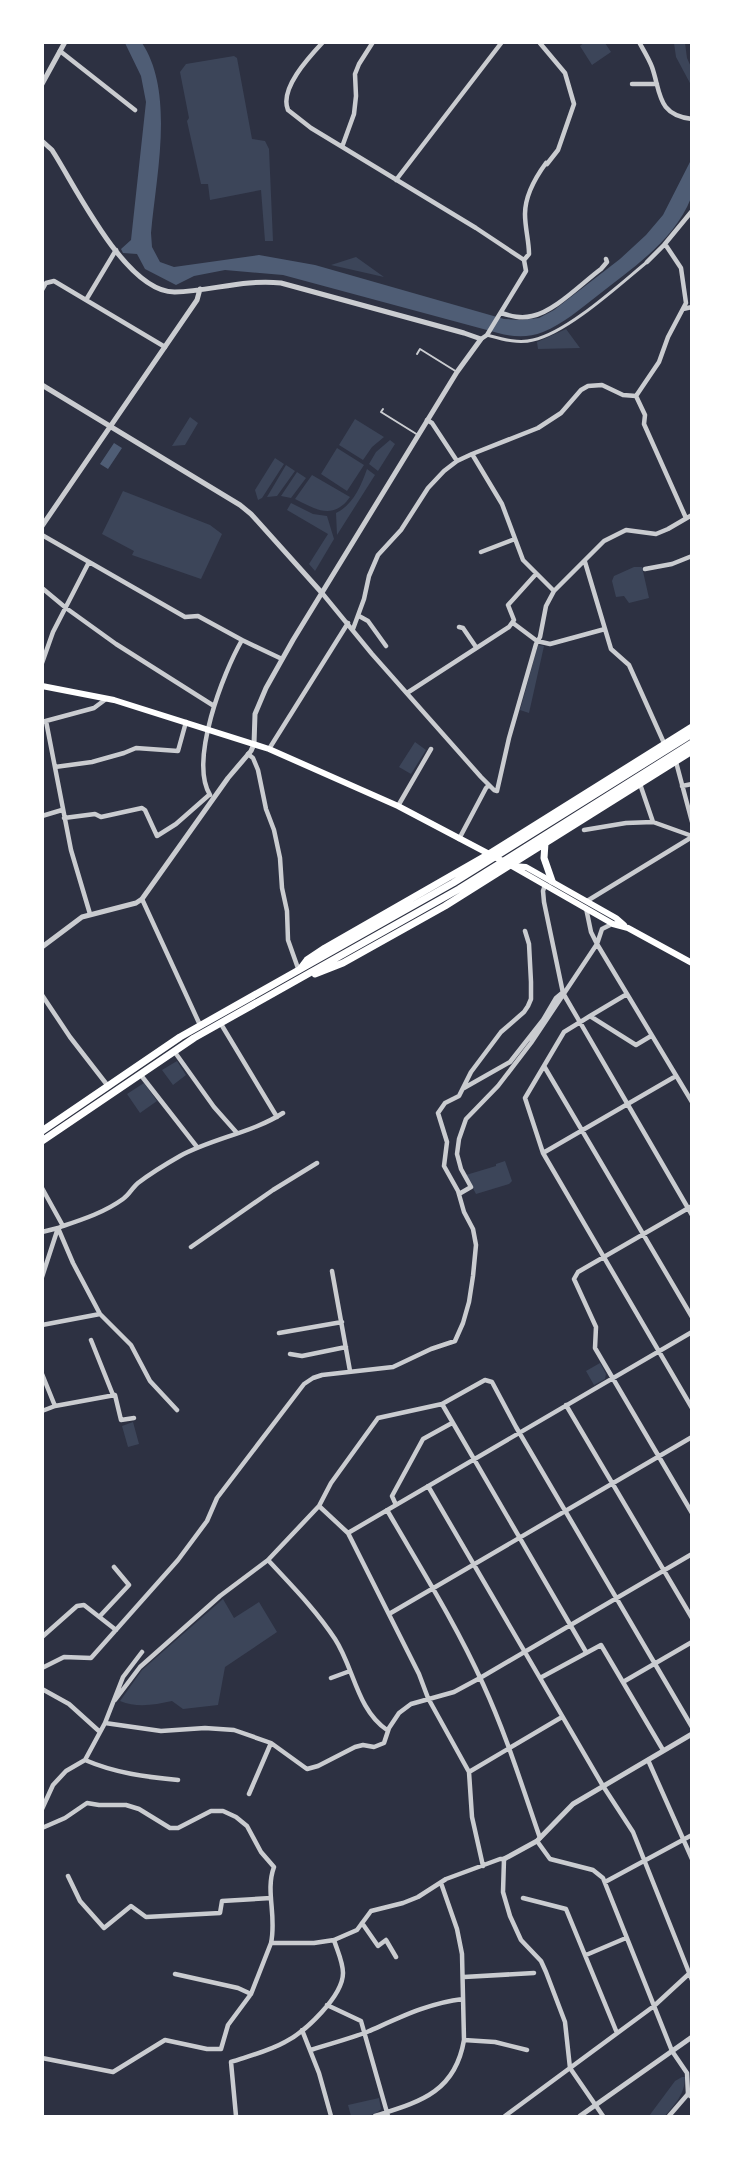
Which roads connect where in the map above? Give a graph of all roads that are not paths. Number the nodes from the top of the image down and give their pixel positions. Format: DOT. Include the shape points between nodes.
graph roads {
  1 [pos="65,42"];
  2 [pos="323,42"];
  3 [pos="373,42"];
  4 [pos="502,42"];
  5 [pos="539,42"];
  6 [pos="640,42"];
  7 [pos="60,51"];
  8 [pos="42,84"];
  9 [pos="632,84"];
  10 [pos="657,84"];
  11 [pos="135,110"];
  12 [pos="692,119"];
  13 [pos="42,141"];
  14 [pos="342,147"];
  15 [pos="396,180"];
  16 [pos="692,211"];
  17 [pos="665,244"];
  18 [pos="116,250"];
  19 [pos="606,259"];
  20 [pos="524,260"];
  21 [pos="647,262"];
  22 [pos="200,289"];
  23 [pos="42,290"];
  24 [pos="86,300"];
  25 [pos="692,307"];
  26 [pos="683,309"];
  27 [pos="500,314"];
  28 [pos="488,334"];
  29 [pos="481,339"];
  30 [pos="165,347"];
  31 [pos="417,354"];
  32 [pos="456,372"];
  33 [pos="42,385"];
  34 [pos="636,396"];
  35 [pos="383,409"];
  36 [pos="427,420"];
  37 [pos="110,427"];
  38 [pos="418,435"];
  39 [pos="472,454"];
  40 [pos="456,461"];
  41 [pos="692,515"];
  42 [pos="686,518"];
  43 [pos="42,526"];
  44 [pos="43,537"];
  45 [pos="515,539"];
  46 [pos="481,552"];
  47 [pos="692,556"];
  48 [pos="89,562"];
  49 [pos="585,562"];
  50 [pos="645,569"];
  51 [pos="536,574"];
  52 [pos="42,588"];
  53 [pos="554,591"];
  54 [pos="322,593"];
  55 [pos="66,608"];
  56 [pos="359,616"];
  57 [pos="348,623"];
  58 [pos="513,623"];
  59 [pos="459,626"];
  60 [pos="605,629"];
  61 [pos="353,630"];
  62 [pos="242,640"];
  63 [pos="537,641"];
  64 [pos="386,646"];
  65 [pos="476,647"];
  66 [pos="282,659"];
  67 [pos="42,663"];
  68 [pos="42,686"];
  69 [pos="407,692"];
  70 [pos="106,699"];
  71 [pos="214,706"];
  72 [pos="44,722"];
  73 [pos="186,722"];
  74 [pos="692,727"];
  75 [pos="209,730"];
  76 [pos="692,734"];
  77 [pos="664,743"];
  78 [pos="692,743"];
  79 [pos="254,744"];
  80 [pos="270,749"];
  81 [pos="431,749"];
  82 [pos="692,752"];
  83 [pos="248,754"];
  84 [pos="676,762"];
  85 [pos="55,768"];
  86 [pos="640,784"];
  87 [pos="692,784"];
  88 [pos="489,785"];
  89 [pos="682,786"];
  90 [pos="615,787"];
  91 [pos="212,796"];
  92 [pos="398,806"];
  93 [pos="62,810"];
  94 [pos="42,816"];
  95 [pos="64,818"];
  96 [pos="653,822"];
  97 [pos="692,822"];
  98 [pos="584,830"];
  99 [pos="692,836"];
  100 [pos="460,839"];
  101 [pos="545,843"];
  102 [pos="489,854"];
  103 [pos="510,865"];
  104 [pos="549,883"];
  105 [pos="142,899"];
  106 [pos="586,904"];
  107 [pos="90,914"];
  108 [pos="404,917"];
  109 [pos="614,924"];
  110 [pos="625,926"];
  111 [pos="526,931"];
  112 [pos="597,944"];
  113 [pos="42,947"];
  114 [pos="692,963"];
  115 [pos="299,971"];
  116 [pos="305,977"];
  117 [pos="563,992"];
  118 [pos="627,994"];
  119 [pos="42,995"];
  120 [pos="590,1016"];
  121 [pos="579,1023"];
  122 [pos="221,1024"];
  123 [pos="200,1025"];
  124 [pos="651,1036"];
  125 [pos="174,1051"];
  126 [pos="544,1066"];
  127 [pos="140,1074"];
  128 [pos="676,1076"];
  129 [pos="108,1086"];
  130 [pos="464,1088"];
  131 [pos="692,1102"];
  132 [pos="627,1104"];
  133 [pos="283,1113"];
  134 [pos="277,1117"];
  135 [pos="582,1130"];
  136 [pos="42,1131"];
  137 [pos="236,1133"];
  138 [pos="42,1141"];
  139 [pos="197,1148"];
  140 [pos="543,1153"];
  141 [pos="317,1163"];
  142 [pos="42,1188"];
  143 [pos="459,1194"];
  144 [pos="690,1207"];
  145 [pos="692,1215"];
  146 [pos="61,1227"];
  147 [pos="42,1232"];
  148 [pos="643,1234"];
  149 [pos="191,1247"];
  150 [pos="603,1258"];
  151 [pos="332,1271"];
  152 [pos="42,1277"];
  153 [pos="100,1314"];
  154 [pos="692,1317"];
  155 [pos="342,1322"];
  156 [pos="42,1326"];
  157 [pos="692,1332"];
  158 [pos="279,1333"];
  159 [pos="91,1340"];
  160 [pos="346,1348"];
  161 [pos="658,1351"];
  162 [pos="290,1354"];
  163 [pos="350,1371"];
  164 [pos="42,1374"];
  165 [pos="612,1378"];
  166 [pos="113,1395"];
  167 [pos="442,1404"];
  168 [pos="566,1405"];
  169 [pos="56,1406"];
  170 [pos="692,1408"];
  171 [pos="177,1410"];
  172 [pos="42,1412"];
  173 [pos="134,1418"];
  174 [pos="452,1423"];
  175 [pos="520,1433"];
  176 [pos="692,1437"];
  177 [pos="659,1456"];
  178 [pos="474,1460"];
  179 [pos="612,1483"];
  180 [pos="428,1486"];
  181 [pos="396,1505"];
  182 [pos="319,1506"];
  183 [pos="387,1510"];
  184 [pos="565,1511"];
  185 [pos="692,1513"];
  186 [pos="348,1533"];
  187 [pos="519,1538"];
  188 [pos="692,1554"];
  189 [pos="268,1560"];
  190 [pos="473,1564"];
  191 [pos="114,1567"];
  192 [pos="664,1571"];
  193 [pos="433,1588"];
  194 [pos="616,1599"];
  195 [pos="388,1614"];
  196 [pos="100,1616"];
  197 [pos="692,1618"];
  198 [pos="570,1626"];
  199 [pos="116,1630"];
  200 [pos="42,1637"];
  201 [pos="692,1642"];
  202 [pos="142,1652"];
  203 [pos="525,1652"];
  204 [pos="586,1652"];
  205 [pos="654,1664"];
  206 [pos="42,1668"];
  207 [pos="350,1671"];
  208 [pos="331,1678"];
  209 [pos="480,1678"];
  210 [pos="540,1678"];
  211 [pos="623,1682"];
  212 [pos="42,1690"];
  213 [pos="428,1698"];
  214 [pos="115,1700"];
  215 [pos="562,1717"];
  216 [pos="106,1723"];
  217 [pos="692,1727"];
  218 [pos="387,1730"];
  219 [pos="100,1732"];
  220 [pos="692,1734"];
  221 [pos="271,1743"];
  222 [pos="509,1749"];
  223 [pos="663,1750"];
  224 [pos="85,1760"];
  225 [pos="648,1760"];
  226 [pos="469,1772"];
  227 [pos="178,1780"];
  228 [pos="603,1786"];
  229 [pos="249,1794"];
  230 [pos="42,1809"];
  231 [pos="42,1828"];
  232 [pos="692,1835"];
  233 [pos="539,1839"];
  234 [pos="683,1839"];
  235 [pos="504,1859"];
  236 [pos="692,1859"];
  237 [pos="644,1862"];
  238 [pos="483,1866"];
  239 [pos="68,1876"];
  240 [pos="604,1882"];
  241 [pos="442,1883"];
  242 [pos="271,1898"];
  243 [pos="523,1898"];
  244 [pos="362,1923"];
  245 [pos="626,1938"];
  246 [pos="334,1940"];
  247 [pos="271,1943"];
  248 [pos="586,1955"];
  249 [pos="396,1957"];
  250 [pos="690,1972"];
  251 [pos="534,1973"];
  252 [pos="175,1974"];
  253 [pos="464,1977"];
  254 [pos="692,1980"];
  255 [pos="252,1994"];
  256 [pos="463,1999"];
  257 [pos="327,2005"];
  258 [pos="654,2006"];
  259 [pos="302,2030"];
  260 [pos="365,2032"];
  261 [pos="617,2033"];
  262 [pos="692,2037"];
  263 [pos="464,2040"];
  264 [pos="311,2050"];
  265 [pos="527,2050"];
  266 [pos="672,2051"];
  267 [pos="42,2058"];
  268 [pos="570,2068"];
  269 [pos="689,2072"];
  270 [pos="690,2095"];
  271 [pos="595,2105"];
  272 [pos="388,2115"];
  273 [pos="236,2116"];
  274 [pos="331,2116"];
  275 [pos="375,2116"];
  276 [pos="504,2116"];
  277 [pos="580,2116"];
  278 [pos="603,2116"];
  279 [pos="669,2116"];
  1 -- 7 [label="street"];
  2 -- 14 [label="street" via="293,82 286,95 286,105 311,128"];
  3 -- 14 [label="street" via="355,74 354,114"];
  4 -- 15 [label="street"];
  5 -- 20 [label="street" via="565,73 574,104 558,150 533,182 528,197 525,214 530,254"];
  6 -- 10 [label="street"];
  7 -- 8 [label="street"];
  7 -- 11 [label="street"];
  9 -- 10 [label="street"];
  10 -- 12 [label="street" via="661,102 666,108 675,115"];
  13 -- 18 [label="street" via="52,150 96,224"];
  14 -- 15 [label="street"];
  15 -- 20 [label="street"];
  16 -- 17 [label="street"];
  17 -- 21 [label="street"];
  17 -- 26 [label="street" via="681,268 686,302"];
  18 -- 22 [label="street" via="133,272 152,287 174,292"];
  18 -- 24 [label="street"];
  19 -- 27 [label="street" via="600,269 540,314 523,317"];
  20 -- 27 [label="street" via="526,272"];
  21 -- 28 [label="street" via="550,335 527,341"];
  22 -- 29 [label="street" via="252,282 281,283"];
  22 -- 30 [label="street" via="197,300"];
  23 -- 24 [label="street" via="46,283 54,281"];
  24 -- 30 [label="street"];
  25 -- 26 [label="street"];
  26 -- 34 [label="street" via="659,362"];
  27 -- 28 [label="street"];
  28 -- 29 [label="street"];
  29 -- 32 [label="street"];
  30 -- 37 [label="street"];
  31 -- 32 [label="lane" via="420,349"];
  32 -- 36 [label="street"];
  33 -- 37 [label="street"];
  34 -- 39 [label="street" via="622,395 602,385 588,386 561,413 538,428"];
  34 -- 42 [label="street" via="645,416 644,424"];
  35 -- 38 [label="lane" via="380,412"];
  36 -- 38 [label="street"];
  36 -- 40 [label="street"];
  37 -- 43 [label="street"];
  37 -- 54 [label="street" via="240,505"];
  38 -- 54 [label="street"];
  39 -- 40 [label="street"];
  39 -- 45 [label="street" via="494,489"];
  40 -- 56 [label="street" via="428,488 401,530 378,555"];
  41 -- 42 [label="street"];
  42 -- 49 [label="street" via="656,534 626,530 604,542"];
  44 -- 48 [label="street"];
  45 -- 46 [label="street"];
  45 -- 51 [label="street" via="523,560"];
  47 -- 50 [label="street"];
  48 -- 55 [label="street"];
  48 -- 62 [label="street" via="185,617 198,616"];
  49 -- 53 [label="street"];
  49 -- 60 [label="street"];
  51 -- 53 [label="street"];
  51 -- 58 [label="street" via="508,605"];
  52 -- 55 [label="street"];
  53 -- 63 [label="street" via="546,606"];
  54 -- 57 [label="street"];
  54 -- 66 [label="street"];
  55 -- 67 [label="street"];
  55 -- 71 [label="street"];
  56 -- 61 [label="street"];
  56 -- 64 [label="street" via="377,631"];
  57 -- 61 [label="street"];
  57 -- 80 [label="street"];
  58 -- 63 [label="street"];
  58 -- 65 [label="street"];
  59 -- 65 [label="street"];
  60 -- 63 [label="street" via="550,644"];
  60 -- 77 [label="street" via="611,649 629,665"];
  61 -- 69 [label="street"];
  62 -- 66 [label="street"];
  62 -- 71 [label="street"];
  63 -- 88 [label="street" via="497,791"];
  65 -- 69 [label="street"];
  66 -- 79 [label="street" via="255,714"];
  68 -- 70 [label="main road"];
  69 -- 88 [label="street"];
  70 -- 72 [label="street" via="94,708"];
  70 -- 73 [label="main road"];
  71 -- 75 [label="street"];
  72 -- 85 [label="street"];
  73 -- 75 [label="main road"];
  73 -- 85 [label="street" via="178,752 136,748 92,762"];
  74 -- 77 [label="main road"];
  75 -- 79 [label="main road"];
  75 -- 91 [label="street" via="203,770"];
  76 -- 90 [label="main road"];
  77 -- 102 [label="main road"];
  78 -- 90 [label="main road"];
  79 -- 80 [label="main road"];
  79 -- 83 [label="street"];
  80 -- 92 [label="main road"];
  81 -- 92 [label="street"];
  82 -- 84 [label="main road"];
  83 -- 91 [label="street"];
  83 -- 115 [label="street" via="258,770 266,810 274,830 287,912 288,940"];
  84 -- 86 [label="main road"];
  84 -- 89 [label="street"];
  85 -- 93 [label="street"];
  86 -- 96 [label="street"];
  86 -- 101 [label="main road"];
  87 -- 89 [label="street"];
  88 -- 100 [label="street"];
  89 -- 97 [label="street"];
  90 -- 108 [label="main road"];
  91 -- 95 [label="street" via="158,836 142,808 101,817 95,814"];
  91 -- 105 [label="street"];
  92 -- 100 [label="main road"];
  93 -- 94 [label="street"];
  93 -- 95 [label="street"];
  95 -- 107 [label="street"];
  96 -- 98 [label="street"];
  96 -- 99 [label="street"];
  99 -- 106 [label="street"];
  100 -- 102 [label="main road"];
  101 -- 103 [label="main road"];
  101 -- 104 [label="main road"];
  102 -- 103 [label="main road"];
  102 -- 115 [label="main road" via="325,948 307,960"];
  103 -- 104 [label="main road" via="526,867"];
  103 -- 116 [label="main road" via="343,963"];
  104 -- 106 [label="main road"];
  104 -- 117 [label="street" via="543,891 544,902"];
  105 -- 107 [label="street"];
  105 -- 123 [label="street"];
  106 -- 109 [label="main road"];
  106 -- 110 [label="main road" via="616,918"];
  106 -- 112 [label="street"];
  107 -- 113 [label="street" via="74,921"];
  108 -- 115 [label="main road"];
  108 -- 116 [label="main road"];
  109 -- 110 [label="main road"];
  109 -- 112 [label="street" via="602,929"];
  110 -- 114 [label="main road"];
  111 -- 130 [label="street" via="531,982 528,1006 501,1032 471,1072"];
  112 -- 117 [label="street"];
  112 -- 118 [label="street"];
  115 -- 123 [label="main road"];
  116 -- 122 [label="main road"];
  117 -- 121 [label="street"];
  117 -- 130 [label="street" via="510,1062"];
  117 -- 143 [label="street" via="531,1043 498,1086 466,1119 457,1154 461,1170 471,1187"];
  118 -- 120 [label="street"];
  118 -- 124 [label="street"];
  119 -- 129 [label="street"];
  120 -- 121 [label="street"];
  120 -- 124 [label="street" via="636,1045"];
  121 -- 126 [label="street" via="564,1032"];
  121 -- 132 [label="street"];
  122 -- 125 [label="main road"];
  122 -- 134 [label="street"];
  123 -- 129 [label="main road"];
  124 -- 128 [label="street"];
  125 -- 127 [label="main road"];
  125 -- 137 [label="street"];
  126 -- 135 [label="street"];
  126 -- 140 [label="street" via="525,1098"];
  127 -- 138 [label="main road"];
  127 -- 139 [label="street"];
  128 -- 131 [label="street"];
  128 -- 132 [label="street"];
  129 -- 136 [label="main road"];
  130 -- 143 [label="street" via="459,1096 445,1102 438,1113 447,1142 444,1166"];
  132 -- 135 [label="street"];
  132 -- 144 [label="street"];
  133 -- 134 [label="street"];
  134 -- 137 [label="street"];
  135 -- 140 [label="street"];
  135 -- 148 [label="street"];
  137 -- 139 [label="street"];
  139 -- 146 [label="street" via="147,1177 109,1208"];
  140 -- 150 [label="street"];
  141 -- 149 [label="street"];
  142 -- 146 [label="street"];
  143 -- 163 [label="street" via="476,1245 472,1284 463,1323 455,1341 393,1367"];
  144 -- 145 [label="street"];
  144 -- 148 [label="street"];
  146 -- 147 [label="street"];
  146 -- 152 [label="street"];
  146 -- 153 [label="street" via="73,1263"];
  148 -- 150 [label="street"];
  148 -- 154 [label="street"];
  150 -- 161 [label="street"];
  150 -- 165 [label="street" via="578,1272 574,1279 596,1327 595,1348"];
  151 -- 155 [label="street"];
  153 -- 156 [label="street"];
  153 -- 171 [label="street" via="131,1345 150,1381"];
  155 -- 158 [label="street"];
  155 -- 160 [label="street"];
  157 -- 161 [label="street"];
  159 -- 166 [label="street"];
  160 -- 162 [label="street" via="302,1356"];
  160 -- 163 [label="street"];
  161 -- 165 [label="street"];
  161 -- 170 [label="street"];
  163 -- 199 [label="street" via="313,1378 304,1384 217,1498 207,1521 178,1560"];
  164 -- 169 [label="street"];
  165 -- 168 [label="street"];
  165 -- 177 [label="street"];
  166 -- 169 [label="street"];
  166 -- 173 [label="street" via="121,1420"];
  167 -- 174 [label="street"];
  167 -- 175 [label="street" via="485,1380 492,1382"];
  167 -- 182 [label="street" via="378,1418 331,1483"];
  168 -- 175 [label="street"];
  168 -- 179 [label="street"];
  169 -- 172 [label="street"];
  174 -- 178 [label="street"];
  174 -- 181 [label="street" via="423,1439 392,1496"];
  175 -- 178 [label="street"];
  175 -- 184 [label="street"];
  176 -- 177 [label="street"];
  177 -- 179 [label="street"];
  177 -- 185 [label="street"];
  178 -- 180 [label="street"];
  178 -- 187 [label="street"];
  179 -- 184 [label="street"];
  179 -- 192 [label="street"];
  180 -- 181 [label="street"];
  180 -- 190 [label="street"];
  181 -- 183 [label="street"];
  182 -- 186 [label="street"];
  182 -- 189 [label="street"];
  183 -- 186 [label="street"];
  183 -- 193 [label="street"];
  184 -- 187 [label="street"];
  184 -- 194 [label="street"];
  186 -- 195 [label="street"];
  187 -- 190 [label="street"];
  187 -- 198 [label="street"];
  188 -- 192 [label="street"];
  189 -- 207 [label="street" via="310,1604 335,1640"];
  189 -- 214 [label="street" via="220,1596 140,1667"];
  190 -- 193 [label="street"];
  190 -- 203 [label="street"];
  191 -- 196 [label="street" via="129,1585"];
  192 -- 194 [label="street"];
  192 -- 197 [label="street"];
  193 -- 195 [label="street"];
  193 -- 209 [label="street"];
  194 -- 198 [label="street"];
  194 -- 205 [label="street"];
  195 -- 213 [label="street"];
  196 -- 199 [label="street"];
  196 -- 200 [label="street" via="84,1605 76,1606"];
  198 -- 203 [label="street"];
  198 -- 204 [label="street"];
  199 -- 206 [label="street" via="91,1658 64,1657"];
  201 -- 205 [label="street"];
  202 -- 214 [label="street" via="123,1677"];
  203 -- 209 [label="street"];
  203 -- 210 [label="street"];
  204 -- 210 [label="street"];
  204 -- 211 [label="street" via="601,1644"];
  205 -- 211 [label="street"];
  205 -- 217 [label="street"];
  207 -- 208 [label="street"];
  207 -- 218 [label="street" via="366,1708"];
  209 -- 213 [label="street" via="454,1692"];
  209 -- 222 [label="street"];
  210 -- 215 [label="street"];
  211 -- 223 [label="street"];
  212 -- 219 [label="street" via="68,1704"];
  213 -- 218 [label="street" via="410,1704"];
  213 -- 226 [label="street"];
  214 -- 216 [label="street"];
  215 -- 222 [label="street"];
  215 -- 228 [label="street"];
  216 -- 219 [label="street"];
  216 -- 221 [label="street" via="161,1731 234,1730"];
  218 -- 221 [label="street" via="384,1743 374,1747 354,1747 307,1769"];
  219 -- 224 [label="street"];
  220 -- 223 [label="street"];
  221 -- 229 [label="street"];
  222 -- 226 [label="street"];
  222 -- 233 [label="street"];
  223 -- 225 [label="street"];
  224 -- 227 [label="street" via="138,1776"];
  224 -- 230 [label="street" via="66,1771 53,1785"];
  225 -- 228 [label="street"];
  225 -- 234 [label="street"];
  226 -- 238 [label="street" via="472,1817"];
  228 -- 233 [label="street" via="574,1804"];
  228 -- 237 [label="street" via="633,1832"];
  231 -- 242 [label="street" via="87,1803 126,1805 170,1828 178,1828 211,1812 223,1811 247,1826 274,1867"];
  232 -- 234 [label="street"];
  233 -- 235 [label="street"];
  233 -- 240 [label="street" via="550,1858 593,1870"];
  234 -- 236 [label="street"];
  234 -- 237 [label="street"];
  235 -- 238 [label="street"];
  235 -- 268 [label="street" via="506,1906 521,1940 546,1972 565,2022"];
  237 -- 240 [label="street"];
  237 -- 250 [label="street"];
  238 -- 241 [label="street"];
  239 -- 242 [label="street" via="80,1901 104,1928 131,1906 146,1917 164,1917 220,1913 222,1901"];
  240 -- 245 [label="street"];
  241 -- 244 [label="street" via="403,1903 371,1911"];
  241 -- 253 [label="street" via="457,1929"];
  242 -- 247 [label="street" via="274,1922"];
  243 -- 248 [label="street" via="566,1910"];
  244 -- 246 [label="street" via="357,1930"];
  244 -- 249 [label="street" via="378,1946 386,1940"];
  245 -- 248 [label="street"];
  245 -- 258 [label="street"];
  246 -- 247 [label="street"];
  246 -- 257 [label="street" via="343,1974 340,1986"];
  247 -- 255 [label="street"];
  248 -- 261 [label="street"];
  250 -- 254 [label="street"];
  250 -- 258 [label="street"];
  251 -- 253 [label="street"];
  252 -- 255 [label="street"];
  253 -- 256 [label="street"];
  255 -- 267 [label="street" via="228,2025 221,2049 166,2040 113,2072"];
  256 -- 260 [label="street" via="408,2013"];
  256 -- 263 [label="street"];
  257 -- 259 [label="street"];
  257 -- 260 [label="street" via="361,2021"];
  258 -- 261 [label="street"];
  258 -- 266 [label="street"];
  259 -- 264 [label="street"];
  259 -- 273 [label="street" via="286,2042 231,2062"];
  260 -- 264 [label="street"];
  260 -- 272 [label="street"];
  261 -- 268 [label="street"];
  262 -- 266 [label="street"];
  263 -- 265 [label="street" via="495,2042"];
  263 -- 272 [label="street" via="456,2065 433,2094"];
  264 -- 274 [label="street"];
  266 -- 269 [label="street"];
  266 -- 271 [label="street"];
  268 -- 271 [label="street"];
  268 -- 276 [label="street"];
  269 -- 270 [label="street"];
  270 -- 279 [label="street"];
  271 -- 277 [label="street"];
  271 -- 278 [label="street"];
  272 -- 275 [label="street"];
}
